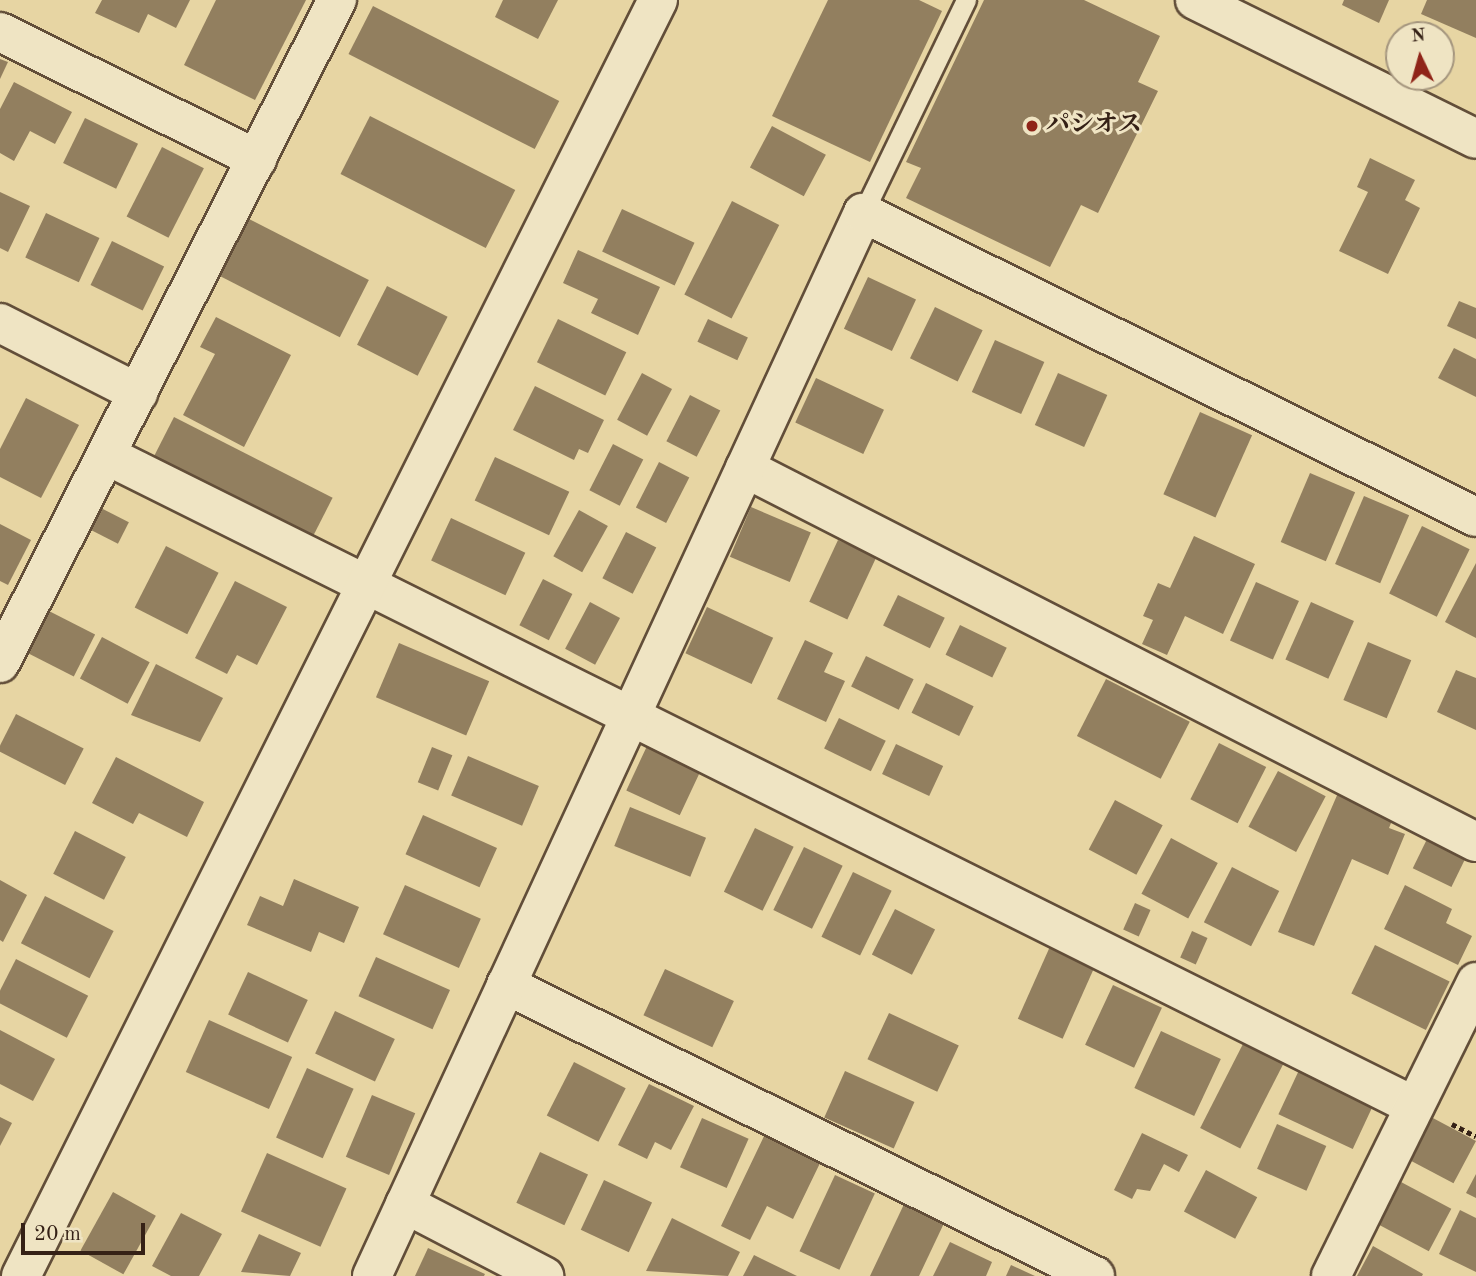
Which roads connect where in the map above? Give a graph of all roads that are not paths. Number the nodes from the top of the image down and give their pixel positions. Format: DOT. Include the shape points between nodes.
graph roads {
  1 [pos="337,0"];
  2 [pos="658,0"];
  3 [pos="966,0"];
  4 [pos="1195,0"];
  5 [pos="0,32"];
  6 [pos="1476,139"];
  7 [pos="257,159"];
  8 [pos="863,213"];
  9 [pos="0,323"];
  10 [pos="138,393"];
  11 [pos="106,456"];
  12 [pos="745,468"];
  13 [pos="1476,517"];
  14 [pos="364,587"];
  15 [pos="3,652"];
  16 [pos="634,713"];
  17 [pos="1476,842"];
  18 [pos="1476,982"];
  19 [pos="506,985"];
  20 [pos="1415,1106"];
  21 [pos="405,1204"];
  22 [pos="21,1276"];
  23 [pos="372,1276"];
  24 [pos="544,1276"];
  25 [pos="1095,1276"];
  26 [pos="1331,1276"];
  1 -- 7 [label="street"];
  2 -- 14 [label="street"];
  3 -- 8 [label="lane"];
  4 -- 6 [label="street"];
  5 -- 7 [label="street"];
  7 -- 10 [label="street"];
  8 -- 12 [label="street"];
  8 -- 13 [label="street"];
  9 -- 10 [label="street"];
  10 -- 11 [label="street"];
  11 -- 14 [label="street"];
  11 -- 15 [label="street"];
  12 -- 16 [label="street"];
  12 -- 17 [label="street"];
  14 -- 16 [label="street"];
  14 -- 22 [label="street"];
  16 -- 19 [label="street"];
  16 -- 20 [label="street"];
  18 -- 20 [label="street"];
  19 -- 21 [label="street"];
  19 -- 25 [label="street"];
  20 -- 26 [label="street"];
  21 -- 23 [label="street"];
  21 -- 24 [label="street"];
}
